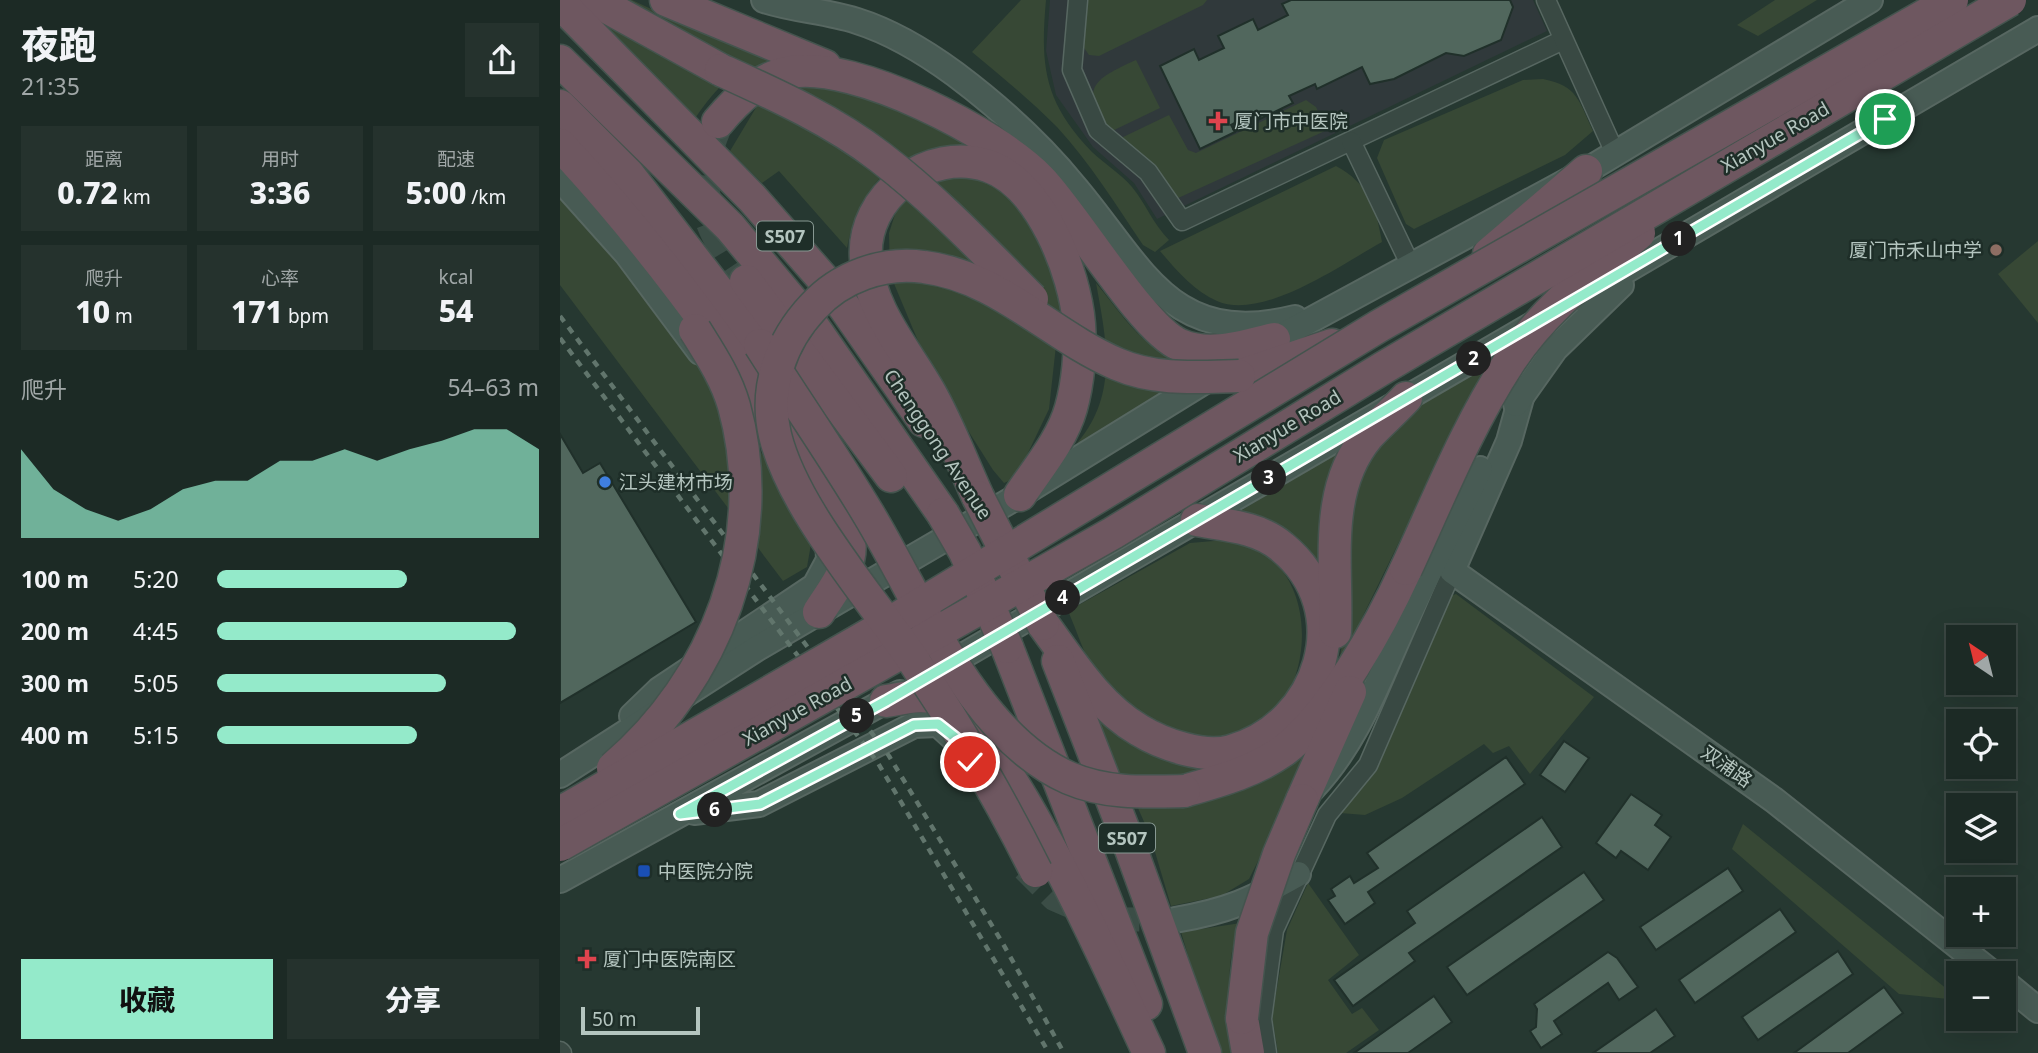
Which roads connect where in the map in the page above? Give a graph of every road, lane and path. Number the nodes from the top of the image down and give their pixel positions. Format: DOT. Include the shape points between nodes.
graph roads {
  1 [pos="594,0"];
  2 [pos="666,0"];
  3 [pos="764,0"];
  4 [pos="823,0"];
  5 [pos="1078,0"];
  6 [pos="1546,0"];
  7 [pos="1870,0"];
  8 [pos="1952,0"];
  9 [pos="2010,0"];
  10 [pos="560,2"];
  11 [pos="857,21"];
  12 [pos="2038,30"];
  13 [pos="1563,40"];
  14 [pos="560,61"];
  15 [pos="853,77"];
  16 [pos="560,106"];
  17 [pos="718,122"];
  18 [pos="1351,141"];
  19 [pos="560,145"];
  20 [pos="1615,153"];
  21 [pos="560,170"];
  22 [pos="1586,171"];
  23 [pos="560,178"];
  24 [pos="1703,178"];
  25 [pos="1655,253"];
  26 [pos="1410,264"];
  27 [pos="746,281"];
  28 [pos="1455,285"];
  29 [pos="1322,311"];
  30 [pos="1379,326"];
  31 [pos="1069,338"];
  32 [pos="1274,339"];
  33 [pos="1523,391"];
  34 [pos="1406,398"];
  35 [pos="1020,495"];
  36 [pos="978,497"];
  37 [pos="934,520"];
  38 [pos="1197,520"];
  39 [pos="1452,571"];
  40 [pos="819,612"];
  41 [pos="1384,617"];
  42 [pos="1043,624"];
  43 [pos="886,701"];
  44 [pos="1285,750"];
  45 [pos="592,755"];
  46 [pos="560,775"];
  47 [pos="1302,800"];
  48 [pos="560,813"];
  49 [pos="680,814"];
  50 [pos="560,845"];
  51 [pos="1030,870"];
  52 [pos="1298,874"];
  53 [pos="560,880"];
  54 [pos="1175,920"];
  55 [pos="1977,961"];
  56 [pos="2016,992"];
  57 [pos="2038,1010"];
  58 [pos="1128,1053"];
  59 [pos="1149,1053"];
  60 [pos="1165,1053"];
  61 [pos="1205,1053"];
  62 [pos="1248,1053"];
  63 [pos="1268,1053"];
  1 -- 31 [label="highway, bridge" via="834,126 879,156 930,198"];
  2 -- 15 [label="highway"];
  3 -- 11 [label="main road"];
  4 -- 11 [label="main road"];
  5 -- 18 [label="street" via="1072,70 1098,130 1148,172 1182,221"];
  6 -- 13 [label="street"];
  7 -- 20 [label="main road"];
  8 -- 28 [label="highway, Xianyue Road, bridge"];
  9 -- 24 [label="highway, Xianyue Road, bridge"];
  10 -- 36 [label="highway, Chenggong Avenue / S507" via="752,198 831,288"];
  11 -- 29 [label="main road" via="914,46 1016,122 1168,300 1203,319 1234,325 1264,326"];
  12 -- 25 [label="main road"];
  13 -- 18 [label="street"];
  13 -- 20 [label="street"];
  14 -- 37 [label="highway, Chenggong Avenue / S507" via="730,227 812,325"];
  15 -- 17 [label="highway" via="793,72 763,81 737,99"];
  15 -- 32 [label="highway" via="956,119 996,143 1039,178 1154,327 1180,346 1222,351"];
  16 -- 44 [label="highway, bridge" via="628,174 760,345 869,514 976,701 1014,742 1069,778 1126,793 1184,791 1240,775"];
  18 -- 26 [label="street"];
  19 -- 40 [label="highway" via="646,241 743,372 838,513 850,541 845,572"];
  20 -- 22 [label="main road"];
  21 -- 48 [label="highway, bridge" via="623,239 719,368 734,405 740,437 745,517 733,586 705,656 636,748"];
  22 -- 26 [label="main road"];
  22 -- 28 [label="highway"];
  23 -- 45 [label="main road" via="627,254 827,523 829,560 815,586 659,690"];
  24 -- 41 [label="highway, bridge" via="1557,305 1509,362 1475,422"];
  24 -- 50 [label="highway, Xianyue Road, bridge" via="1113,533"];
  25 -- 33 [label="main road" via="1555,349"];
  25 -- 34 [label="main road"];
  26 -- 29 [label="main road"];
  27 -- 37 [label="highway"];
  28 -- 30 [label="highway, Xianyue Road, bridge"];
  29 -- 32 [label="main road"];
  30 -- 31 [label="highway, bridge" via="1239,376 1170,378 1118,365"];
  30 -- 48 [label="highway, Xianyue Road, bridge" via="892,621"];
  31 -- 51 [label="highway, bridge" via="985,284 948,270 910,265 877,269 850,279 819,299 797,323 782,353 771,408 788,474 803,503 916,664 996,791"];
  32 -- 35 [label="main road"];
  33 -- 39 [label="main road" via="1509,441"];
  33 -- 47 [label="main road" via="1432,565 1352,739"];
  34 -- 38 [label="main road"];
  34 -- 44 [label="highway" via="1367,438 1347,471 1336,506 1335,641 1328,680 1315,708"];
  35 -- 36 [label="highway" via="1071,410 1079,325 1072,283 1035,204 1011,179 988,166 955,161 916,172 887,192 871,226 865,257 872,290 888,325 930,393"];
  35 -- 40 [label="main road"];
  36 -- 42 [label="highway, Chenggong Avenue / S507, bridge"];
  37 -- 60 [label="highway, Chenggong Avenue / S507, bridge" via="965,552 1007,647"];
  38 -- 42 [label="highway" via="1246,528 1281,545 1305,572 1319,601 1325,631 1322,661 1303,703 1269,734 1230,752 1200,751 1139,730 1087,683"];
  38 -- 43 [label="main road"];
  39 -- 52 [label="street" via="1368,765 1327,815"];
  39 -- 55 [label="main road, 双浦路" via="1774,800"];
  40 -- 45 [label="main road"];
  41 -- 44 [label="highway" via="1329,702"];
  41 -- 47 [label="highway"];
  42 -- 61 [label="highway, Chenggong Avenue / S507"];
  43 -- 49 [label="main road"];
  43 -- 59 [label="highway" via="920,695 944,701 975,730 1020,793"];
  45 -- 46 [label="main road"];
  47 -- 62 [label="highway, bridge" via="1252,933 1242,1018"];
  49 -- 51 [label="main road" via="760,804 914,725 938,724 957,739 1000,831"];
  49 -- 53 [label="main road"];
  51 -- 58 [label="highway"];
  52 -- 54 [label="main road" via="1219,913"];
  52 -- 63 [label="street" via="1274,930 1262,1019"];
  56 -- 57 [label="main road"];
}
